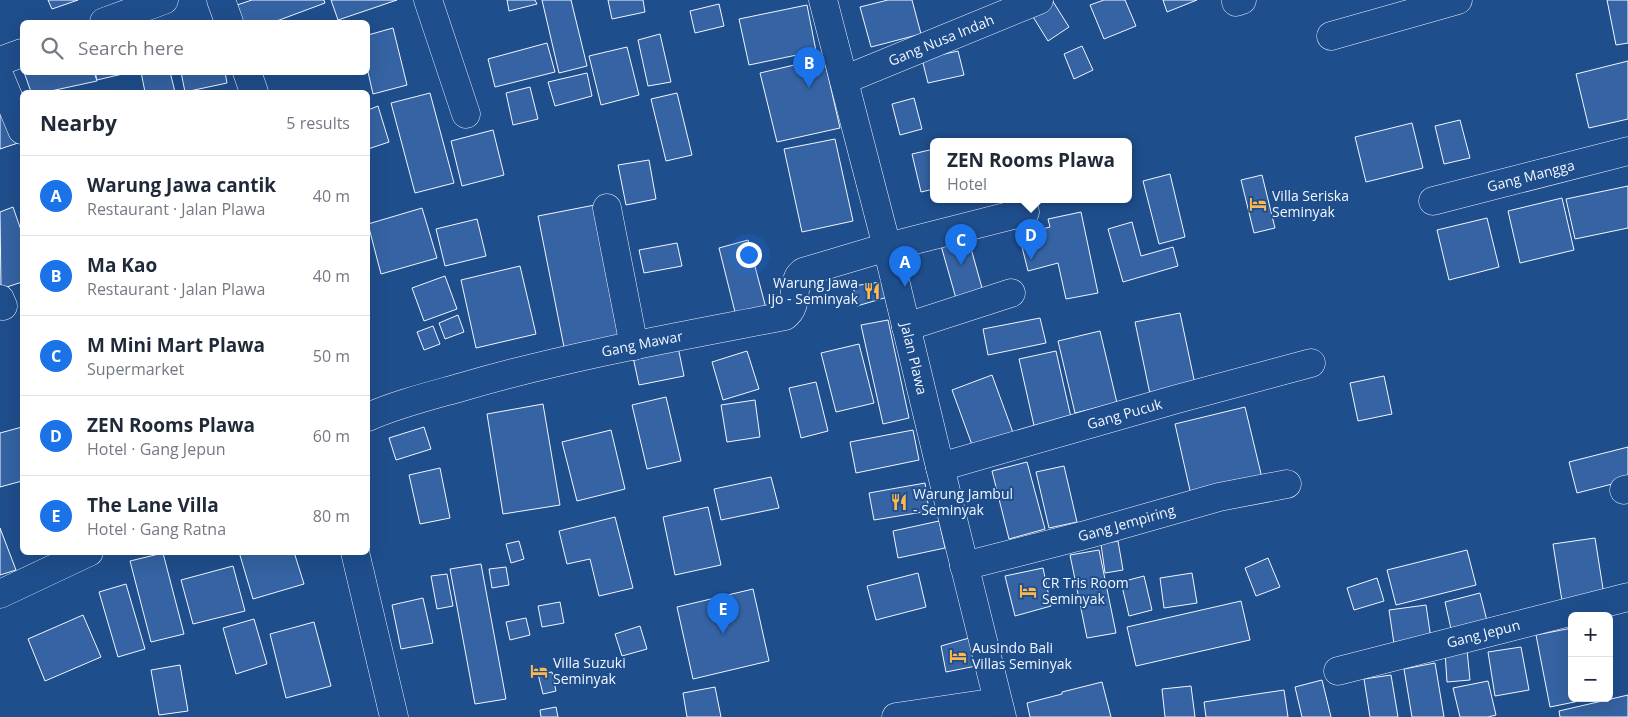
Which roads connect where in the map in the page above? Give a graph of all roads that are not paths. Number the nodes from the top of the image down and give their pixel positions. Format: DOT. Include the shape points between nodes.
graph roads {
  1 [pos="164,0"];
  2 [pos="221,0"];
  3 [pos="428,0"];
  4 [pos="823,0"];
  5 [pos="1039,0"];
  6 [pos="1458,0"];
  7 [pos="109,20"];
  8 [pos="228,20"];
  9 [pos="1331,36"];
  10 [pos="20,54"];
  11 [pos="0,61"];
  12 [pos="248,75"];
  13 [pos="0,77"];
  14 [pos="844,80"];
  15 [pos="253,90"];
  16 [pos="466,114"];
  17 [pos="20,125"];
  18 [pos="1628,151"];
  19 [pos="1433,201"];
  20 [pos="607,208"];
  21 [pos="1025,212"];
  22 [pos="887,247"];
  23 [pos="1011,293"];
  24 [pos="906,327"];
  25 [pos="634,346"];
  26 [pos="1311,364"];
  27 [pos="370,416"];
  28 [pos="940,467"];
  29 [pos="1288,484"];
  30 [pos="83,555"];
  31 [pos="356,555"];
  32 [pos="964,566"];
  33 [pos="0,594"];
  34 [pos="1628,597"];
  35 [pos="1338,671"];
  36 [pos="1000,709"];
  37 [pos="394,717"];
  38 [pos="896,717"];
  1 -- 7 [label="street"];
  2 -- 8 [label="street"];
  3 -- 16 [label="street"];
  4 -- 14 [label="street, Jalan Plawa"];
  5 -- 14 [label="street, Gang Nusa Indah"];
  6 -- 9 [label="street"];
  10 -- 11 [label="street"];
  12 -- 15 [label="street"];
  13 -- 17 [label="street"];
  14 -- 22 [label="street, Jalan Plawa"];
  18 -- 19 [label="street, Gang Mangga"];
  20 -- 25 [label="street"];
  21 -- 22 [label="street"];
  22 -- 24 [label="street, Jalan Plawa"];
  22 -- 25 [label="street, Gang Mawar" via="803,272 798,278 792,307 786,316"];
  23 -- 24 [label="street"];
  24 -- 28 [label="street, Jalan Plawa"];
  25 -- 27 [label="street, Gang Mawar" via="503,375"];
  26 -- 28 [label="street, Gang Pucuk" via="1168,401"];
  28 -- 32 [label="street, Jalan Plawa"];
  29 -- 32 [label="street, Gang Jempiring" via="1219,497"];
  30 -- 33 [label="street"];
  31 -- 37 [label="street"];
  32 -- 36 [label="street, Jalan Plawa"];
  34 -- 35 [label="street, Gang Jepun"];
  36 -- 38 [label="street"];
}
